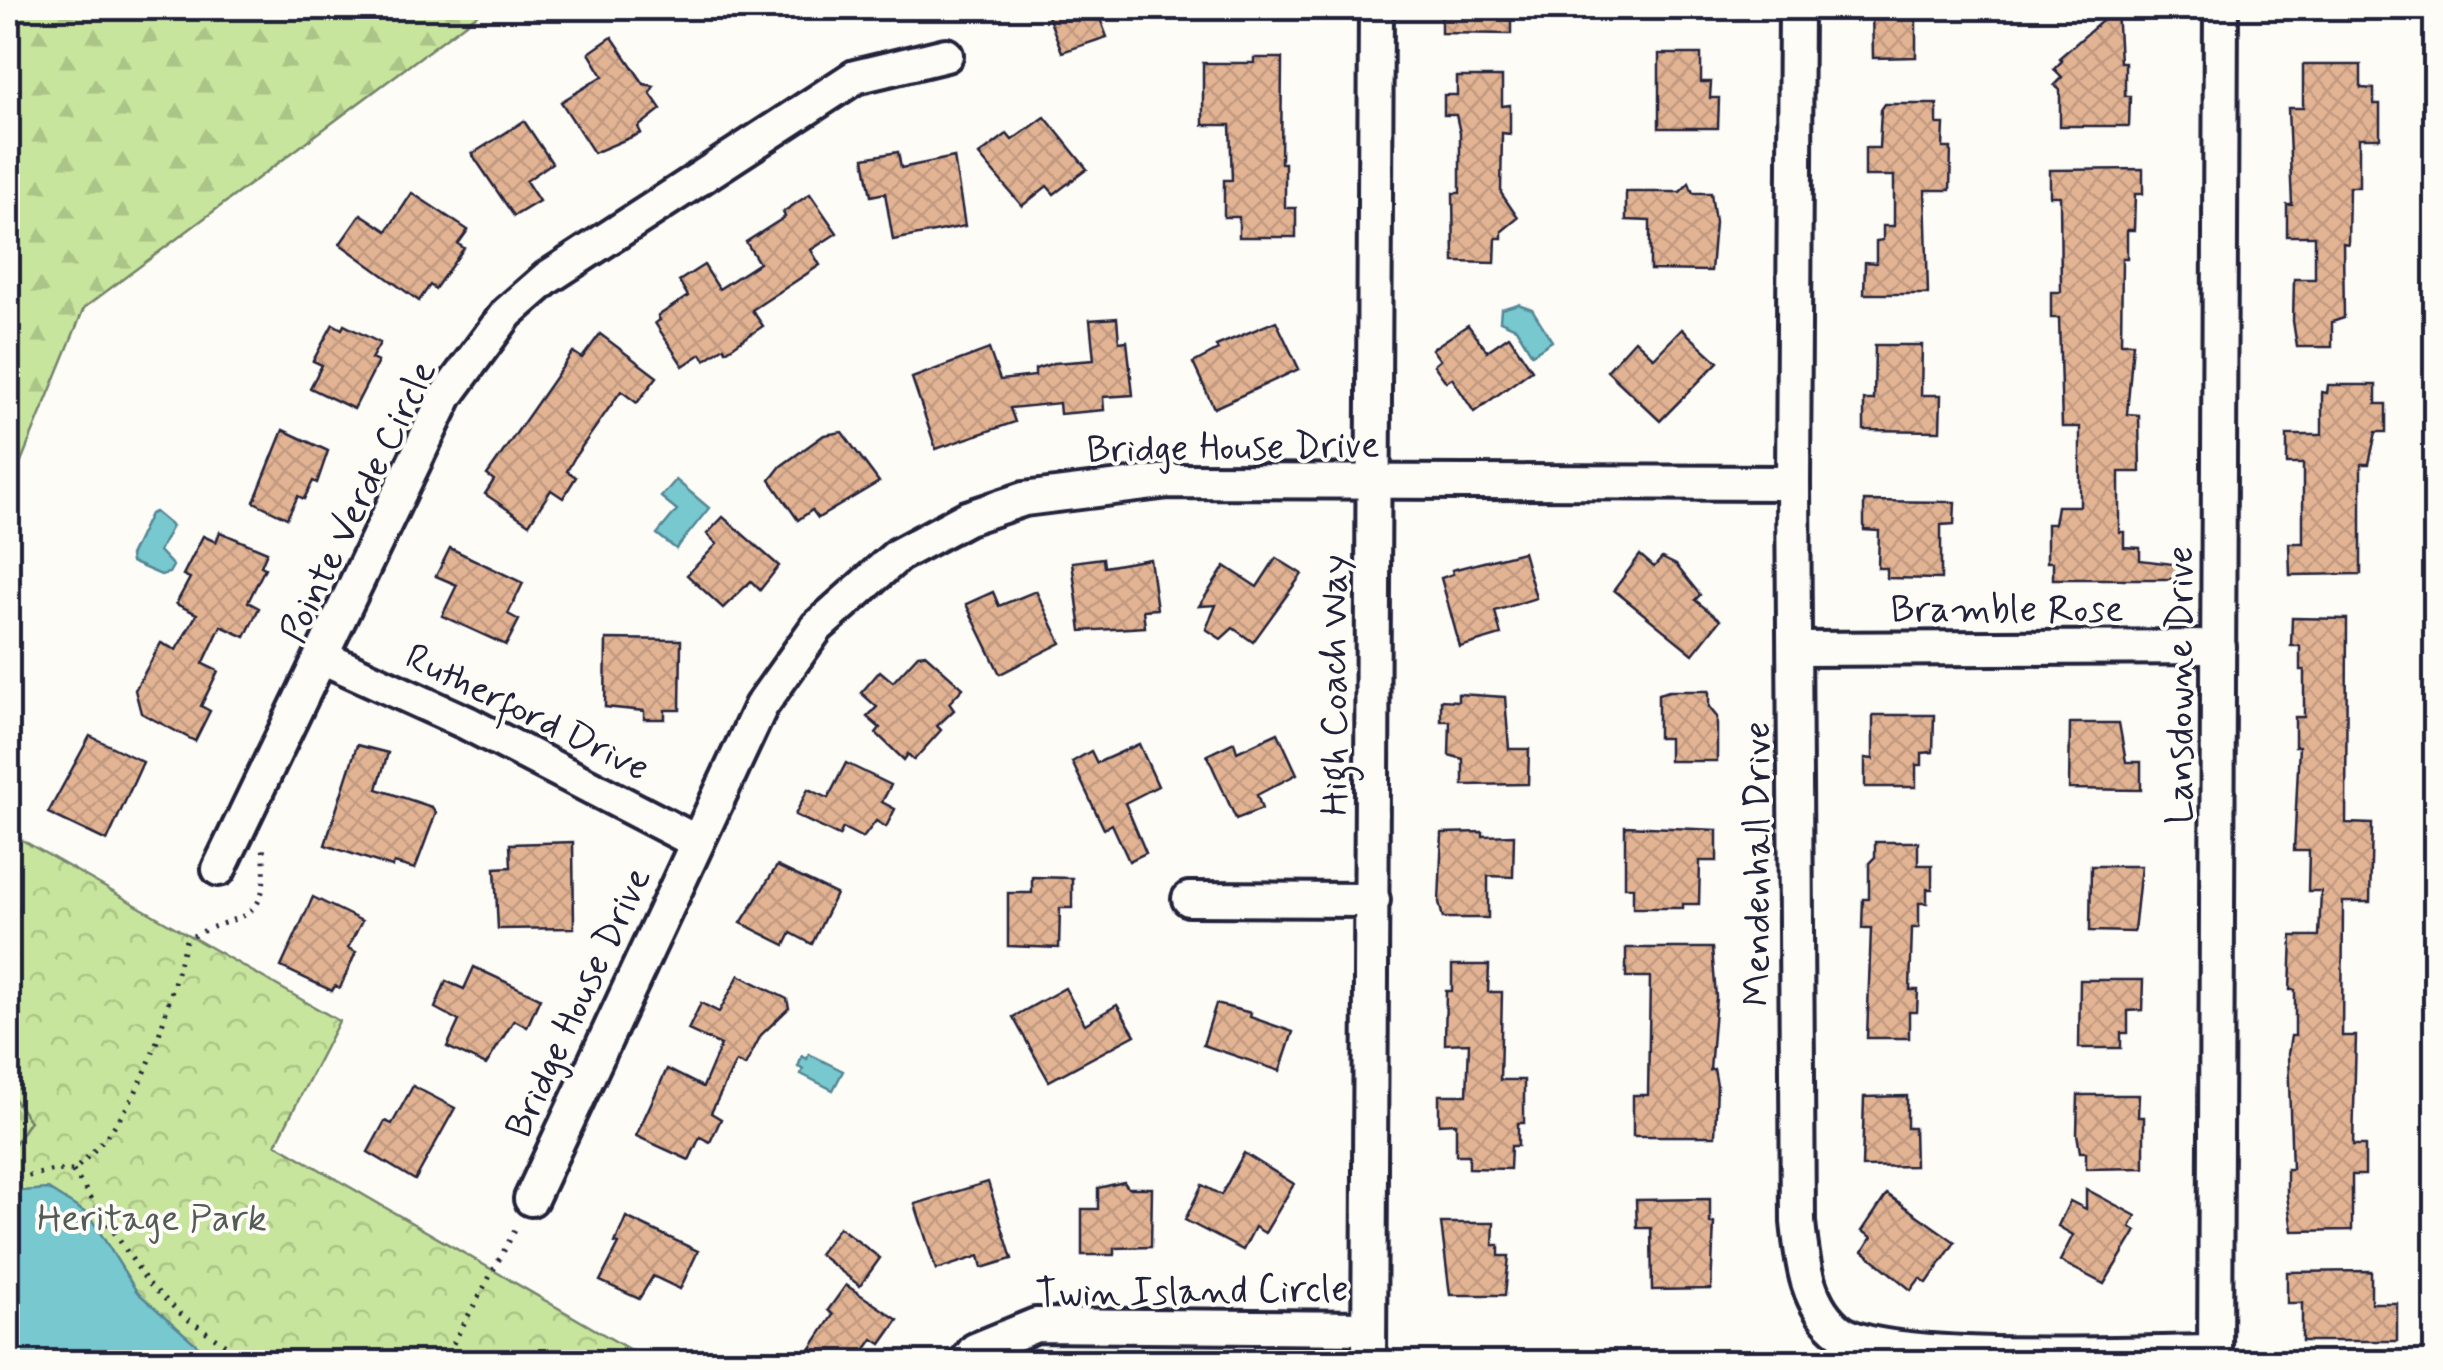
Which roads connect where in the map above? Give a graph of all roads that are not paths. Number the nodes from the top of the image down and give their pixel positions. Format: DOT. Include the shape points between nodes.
graph roads {
  1 [pos="1376,8"];
  2 [pos="1796,8"];
  3 [pos="2221,8"];
  4 [pos="946,55"];
  5 [pos="1372,482"];
  6 [pos="1793,482"];
  7 [pos="1796,648"];
  8 [pos="2219,648"];
  9 [pos="324,658"];
  10 [pos="695,840"];
  11 [pos="219,869"];
  12 [pos="1189,899"];
  13 [pos="1373,900"];
  14 [pos="531,1199"];
  15 [pos="1370,1328"];
  16 [pos="2215,1358"];
  17 [pos="966,1362"];
  18 [pos="1369,1362"];
  1 -- 5 [label="street, High Coach Way"];
  2 -- 6 [label="street, Mendenhall Drive"];
  3 -- 8 [label="street, Lansdowne Drive"];
  4 -- 9 [label="street, Pointe Verde Circle" via="855,76 547,278 507,313 446,396"];
  5 -- 6 [label="street, Bridge House Drive"];
  5 -- 10 [label="street, Bridge House Drive" via="1168,481 1024,498 967,518 898,556 818,627 760,706"];
  5 -- 13 [label="street, High Coach Way"];
  6 -- 7 [label="street, Mendenhall Drive"];
  7 -- 8 [label="street, Bramble Rose"];
  7 -- 16 [label="street, Mendenhall Drive" via="1798,1222 1806,1285 1842,1332 1911,1352"];
  8 -- 16 [label="street, Lansdowne Drive"];
  9 -- 10 [label="street, Rutherford Drive"];
  9 -- 11 [label="street, Pointe Verde Circle"];
  10 -- 14 [label="street, Bridge House Drive"];
  12 -- 13 [label="street"];
  13 -- 15 [label="street, High Coach Way"];
  15 -- 17 [label="street, Twin Island Circle" via="1036,1325 975,1350"];
  15 -- 18 [label="street, High Coach Way"];
}
